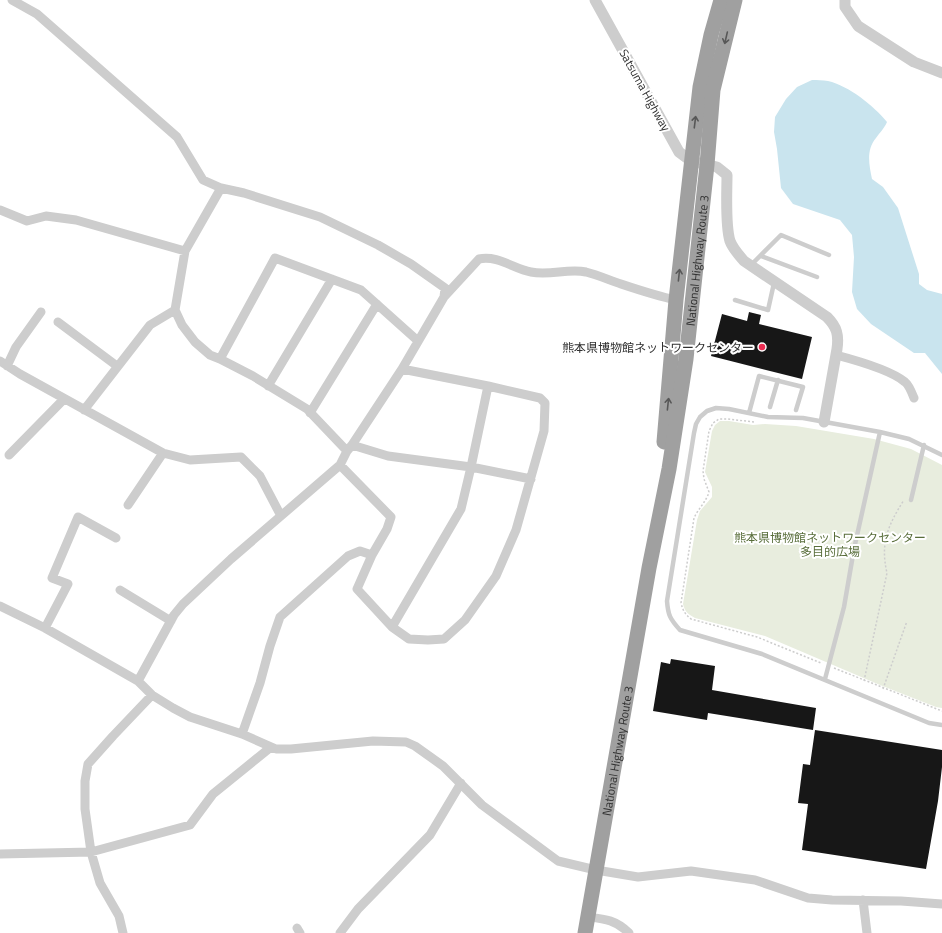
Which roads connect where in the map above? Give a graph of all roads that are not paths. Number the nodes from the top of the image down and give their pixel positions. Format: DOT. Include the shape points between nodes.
graph roads {
  1 [pos="12,0"];
  2 [pos="595,0"];
  3 [pos="721,0"];
  4 [pos="735,0"];
  5 [pos="847,2"];
  6 [pos="942,73"];
  7 [pos="691,161"];
  8 [pos="707,165"];
  9 [pos="222,188"];
  10 [pos="0,210"];
  11 [pos="185,251"];
  12 [pos="829,255"];
  13 [pos="761,256"];
  14 [pos="751,265"];
  15 [pos="817,277"];
  16 [pos="332,279"];
  17 [pos="775,282"];
  18 [pos="444,297"];
  19 [pos="676,300"];
  20 [pos="735,300"];
  21 [pos="377,304"];
  22 [pos="174,310"];
  23 [pos="41,312"];
  24 [pos="58,322"];
  25 [pos="418,341"];
  26 [pos="836,355"];
  27 [pos="220,359"];
  28 [pos="4,364"];
  29 [pos="117,366"];
  30 [pos="402,369"];
  31 [pos="778,380"];
  32 [pos="268,386"];
  33 [pos="488,386"];
  34 [pos="914,398"];
  35 [pos="64,399"];
  36 [pos="770,407"];
  37 [pos="84,410"];
  38 [pos="796,410"];
  39 [pos="310,413"];
  40 [pos="749,413"];
  41 [pos="824,422"];
  42 [pos="880,432"];
  43 [pos="924,445"];
  44 [pos="349,448"];
  45 [pos="164,453"];
  46 [pos="9,455"];
  47 [pos="942,455"];
  48 [pos="340,465"];
  49 [pos="471,467"];
  50 [pos="531,479"];
  51 [pos="911,500"];
  52 [pos="128,505"];
  53 [pos="282,516"];
  54 [pos="116,538"];
  55 [pos="372,556"];
  56 [pos="649,568"];
  57 [pos="120,590"];
  58 [pos="0,606"];
  59 [pos="171,621"];
  60 [pos="392,627"];
  61 [pos="45,628"];
  62 [pos="825,679"];
  63 [pos="138,681"];
  64 [pos="152,695"];
  65 [pos="942,725"];
  66 [pos="242,734"];
  67 [pos="271,747"];
  68 [pos="461,783"];
  69 [pos="91,852"];
  70 [pos="0,854"];
  71 [pos="596,870"];
  72 [pos="863,900"];
  73 [pos="942,904"];
  74 [pos="588,917"];
  75 [pos="123,933"];
  76 [pos="340,933"];
  77 [pos="585,933"];
  78 [pos="629,933"];
  79 [pos="867,933"];
  1 -- 9 [label="street" via="37,14 177,137 203,180"];
  2 -- 7 [label="street, Satsuma Highway" via="679,152"];
  7 -- 3 [label="highway, National Highway Route 3, one-way" via="700,87"];
  4 -- 8 [label="highway, National Highway Route 3, one-way" via="714,90"];
  5 -- 6 [label="street" via="858,26 914,62"];
  7 -- 8 [label="street, Satsuma Highway"];
  19 -- 7 [label="highway, National Highway Route 3, one-way"];
  8 -- 14 [label="street, Satsuma Highway" via="717,167 727,175 730,240 735,251"];
  8 -- 56 [label="highway, National Highway Route 3" via="686,359 669,469"];
  9 -- 11 [label="street"];
  9 -- 18 [label="street" via="320,217 378,245 445,288"];
  10 -- 11 [label="street" via="27,221 46,216 76,220"];
  11 -- 22 [label="street"];
  12 -- 13 [label="lane" via="781,234"];
  13 -- 14 [label="lane"];
  13 -- 15 [label="lane"];
  14 -- 17 [label="street"];
  16 -- 21 [label="street" via="361,290"];
  16 -- 27 [label="street" via="275,258"];
  16 -- 32 [label="street"];
  17 -- 20 [label="lane" via="768,310"];
  17 -- 26 [label="street" via="833,322 838,338"];
  18 -- 19 [label="street" via="479,259 487,257 530,272 586,272"];
  18 -- 25 [label="street"];
  56 -- 19 [label="highway, National Highway Route 3, one-way" via="662,460"];
  21 -- 25 [label="street"];
  21 -- 39 [label="street"];
  22 -- 27 [label="street" via="195,342 210,355"];
  22 -- 29 [label="street" via="150,325"];
  23 -- 28 [label="street"];
  24 -- 29 [label="street"];
  25 -- 30 [label="street"];
  26 -- 34 [label="street" via="862,362 906,382"];
  26 -- 41 [label="street"];
  27 -- 32 [label="street"];
  28 -- 35 [label="street"];
  29 -- 37 [label="street"];
  30 -- 33 [label="street"];
  30 -- 44 [label="street"];
  31 -- 36 [label="lane"];
  31 -- 38 [label="lane" via="802,387"];
  31 -- 40 [label="lane" via="759,376"];
  32 -- 39 [label="street"];
  33 -- 49 [label="street"];
  33 -- 50 [label="street" via="540,398 545,403 544,431"];
  35 -- 37 [label="street"];
  35 -- 46 [label="street"];
  37 -- 45 [label="street"];
  39 -- 44 [label="street"];
  40 -- 41 [label="lane"];
  40 -- 62 [label="lane" via="716,408 707,410 696,424 667,600 668,613 680,630 762,654"];
  41 -- 42 [label="lane"];
  42 -- 43 [label="lane"];
  42 -- 62 [label="lane" via="854,549 844,608"];
  43 -- 47 [label="lane"];
  43 -- 51 [label="lane"];
  44 -- 48 [label="street"];
  44 -- 49 [label="street"];
  45 -- 52 [label="street"];
  45 -- 53 [label="street" via="190,460 241,457 260,476"];
  48 -- 53 [label="street"];
  48 -- 55 [label="street" via="391,517"];
  49 -- 50 [label="street"];
  49 -- 60 [label="street" via="461,508"];
  50 -- 60 [label="street" via="516,530 496,576 465,620 444,638 428,640 409,639"];
  53 -- 59 [label="street" via="183,604"];
  54 -- 61 [label="street" via="78,516 52,578 68,584"];
  55 -- 60 [label="street" via="357,589"];
  55 -- 66 [label="street" via="360,551 348,556 280,617"];
  56 -- 71 [label="highway, National Highway Route 3"];
  57 -- 59 [label="street"];
  58 -- 61 [label="street"];
  59 -- 63 [label="street"];
  61 -- 63 [label="street"];
  62 -- 65 [label="lane" via="929,723"];
  63 -- 64 [label="street"];
  64 -- 66 [label="street" via="190,717"];
  64 -- 69 [label="street" via="88,764 85,809"];
  66 -- 67 [label="street"];
  67 -- 68 [label="street" via="290,749 372,741 406,742 443,766"];
  67 -- 69 [label="street" via="213,794 190,825"];
  68 -- 71 [label="street" via="482,805 558,861"];
  68 -- 76 [label="street" via="430,835 358,909"];
  69 -- 70 [label="street"];
  69 -- 75 [label="street" via="100,884 119,916"];
  71 -- 72 [label="street" via="638,877 691,871 755,880 808,898"];
  71 -- 74 [label="highway, National Highway Route 3"];
  72 -- 73 [label="street"];
  72 -- 79 [label="street"];
  74 -- 77 [label="highway, National Highway Route 3"];
  74 -- 78 [label="street" via="613,921"];
}
